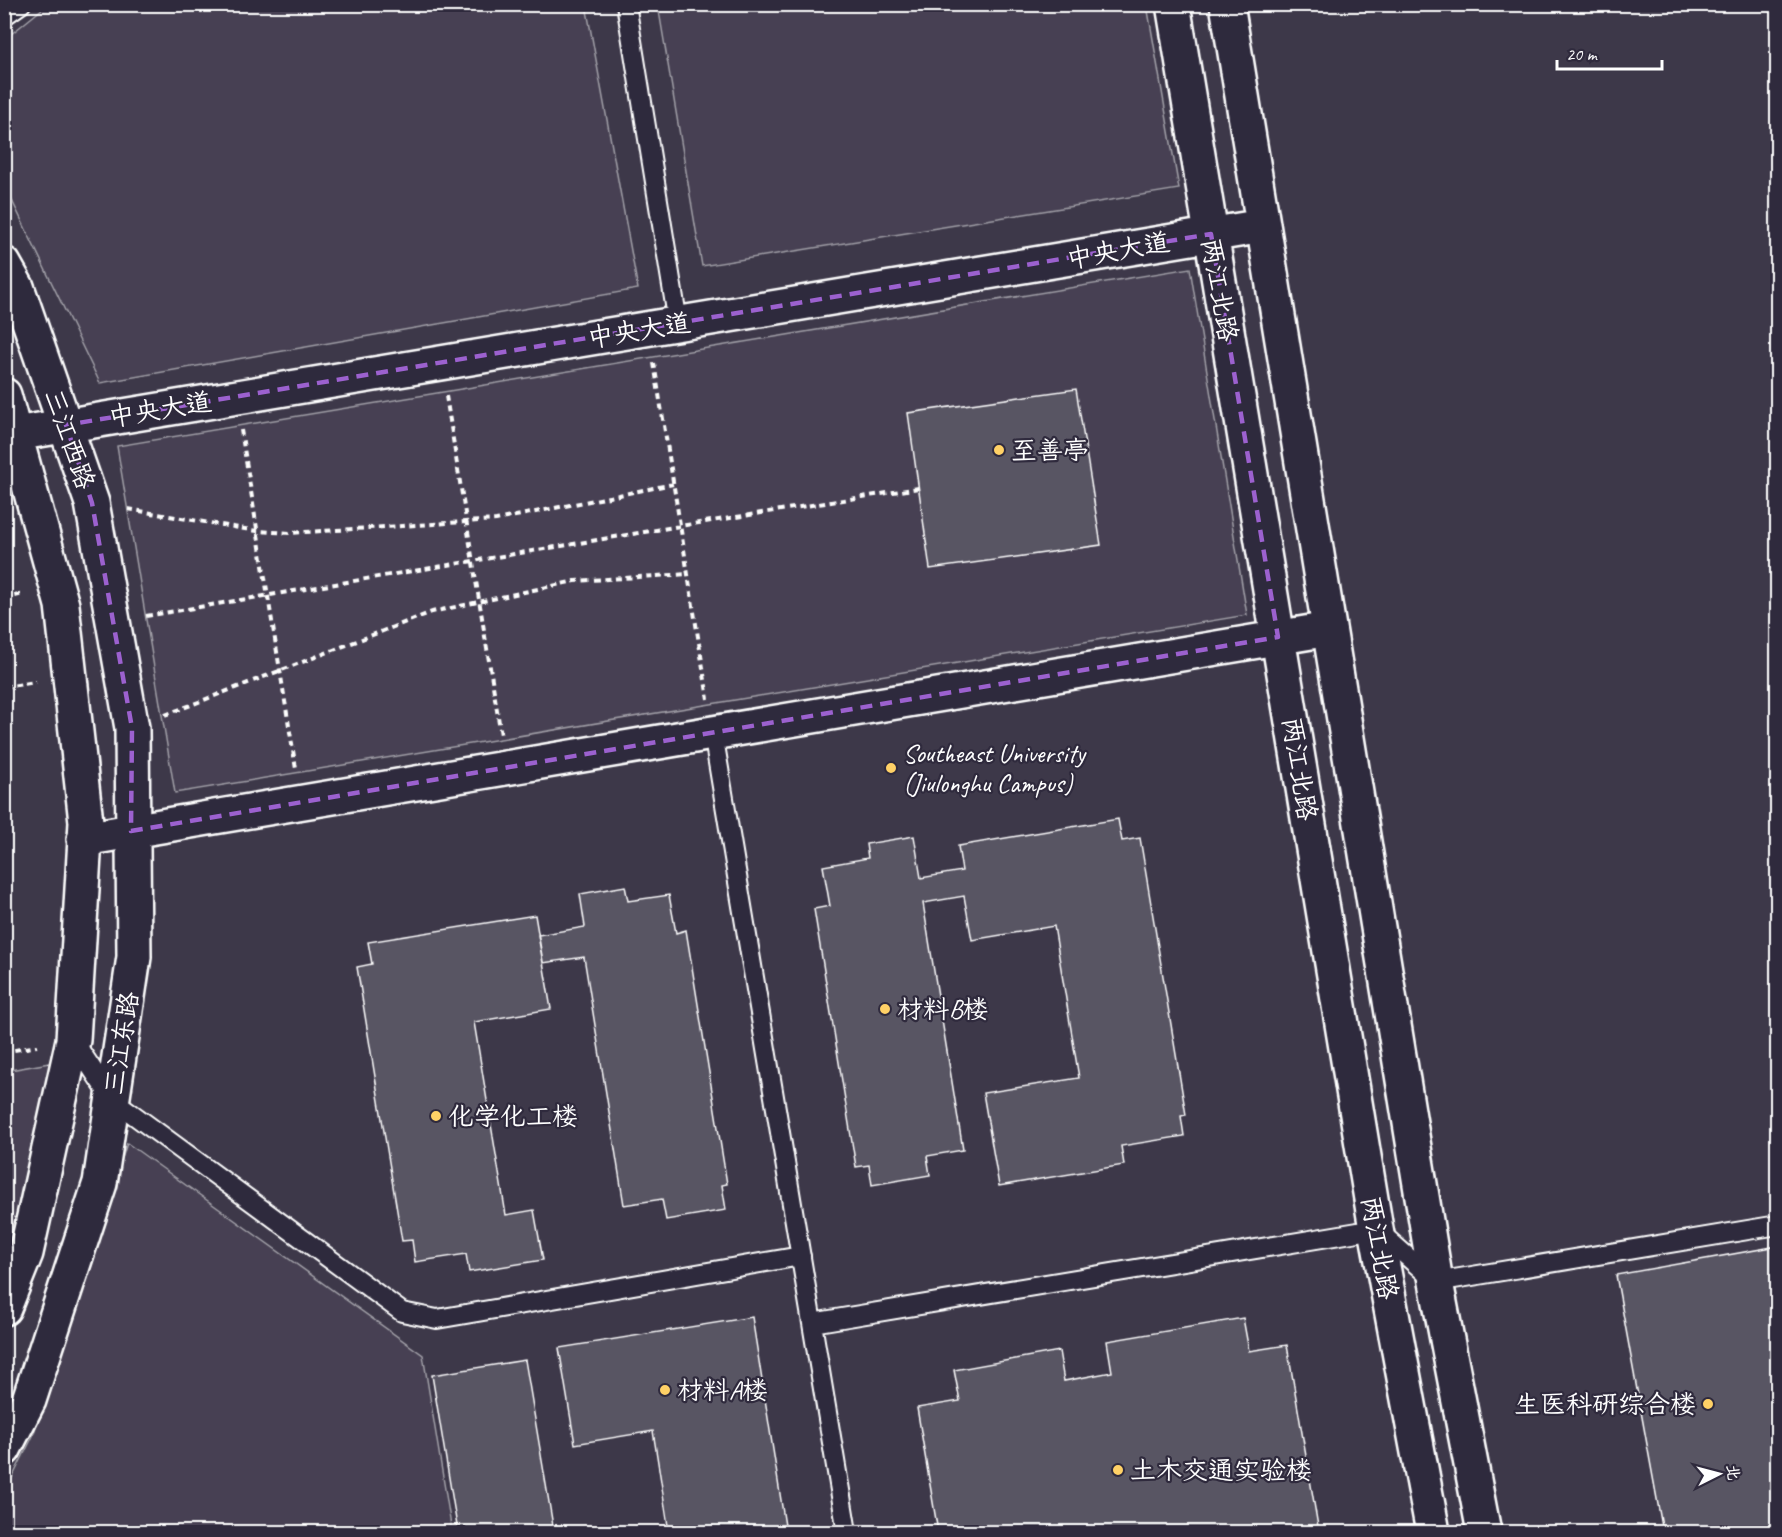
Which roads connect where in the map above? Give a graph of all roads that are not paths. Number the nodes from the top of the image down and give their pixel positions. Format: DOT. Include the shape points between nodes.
graph roads {
  1 [pos="21,4"];
  2 [pos="626,4"];
  3 [pos="1173,4"];
  4 [pos="1227,4"];
  5 [pos="4,16"];
  6 [pos="1263,226"];
  7 [pos="1211,234"];
  8 [pos="4,264"];
  9 [pos="663,326"];
  10 [pos="4,395"];
  11 [pos="66,425"];
  12 [pos="15,434"];
  13 [pos="113,622"];
  14 [pos="1329,628"];
  15 [pos="64,630"];
  16 [pos="1278,637"];
  17 [pos="713,733"];
  18 [pos="131,831"];
  19 [pos="84,839"];
  20 [pos="73,1040"];
  21 [pos="112,1100"];
  22 [pos="1778,1225"];
  23 [pos="1376,1229"];
  24 [pos="801,1256"];
  25 [pos="1436,1282"];
  26 [pos="4,1308"];
  27 [pos="812,1323"];
  28 [pos="4,1449"];
  29 [pos="847,1533"];
  30 [pos="1432,1533"];
  31 [pos="1484,1533"];
  1 -- 5 [label="lane"];
  2 -- 9 [label="lane"];
  3 -- 7 [label="street, 两江北路"];
  4 -- 6 [label="street, 两江北路"];
  6 -- 7 [label="street, 中央大道"];
  6 -- 14 [label="street, 两江北路"];
  7 -- 9 [label="street, 中央大道"];
  7 -- 16 [label="street, 两江北路"];
  8 -- 11 [label="street, 三江西路" via="17,287"];
  9 -- 11 [label="street, 中央大道"];
  10 -- 12 [label="street, 三江西路"];
  11 -- 12 [label="street, 中央大道"];
  11 -- 13 [label="street, 三江西路" via="92,503"];
  12 -- 15 [label="street, 三江西路" via="62,605"];
  13 -- 18 [label="street, 三江东路" via="132,728"];
  14 -- 16 [label="street"];
  14 -- 25 [label="street, 两江北路"];
  15 -- 19 [label="street, 三江东路" via="86,822"];
  16 -- 17 [label="street"];
  16 -- 23 [label="street, 两江北路"];
  17 -- 18 [label="street"];
  17 -- 24 [label="lane"];
  18 -- 19 [label="street"];
  18 -- 21 [label="street, 三江东路" via="134,957"];
  19 -- 20 [label="street, 三江东路"];
  20 -- 21 [label="lane"];
  20 -- 26 [label="street, 三江东路" via="26,1253"];
  21 -- 24 [label="lane" via="402,1312 437,1319"];
  21 -- 28 [label="street, 三江东路" via="100,1183 29,1400"];
  22 -- 25 [label="lane"];
  23 -- 25 [label="lane"];
  23 -- 27 [label="lane"];
  23 -- 30 [label="street, 两江北路"];
  24 -- 27 [label="lane"];
  25 -- 31 [label="street, 两江北路"];
  27 -- 29 [label="lane"];
}
